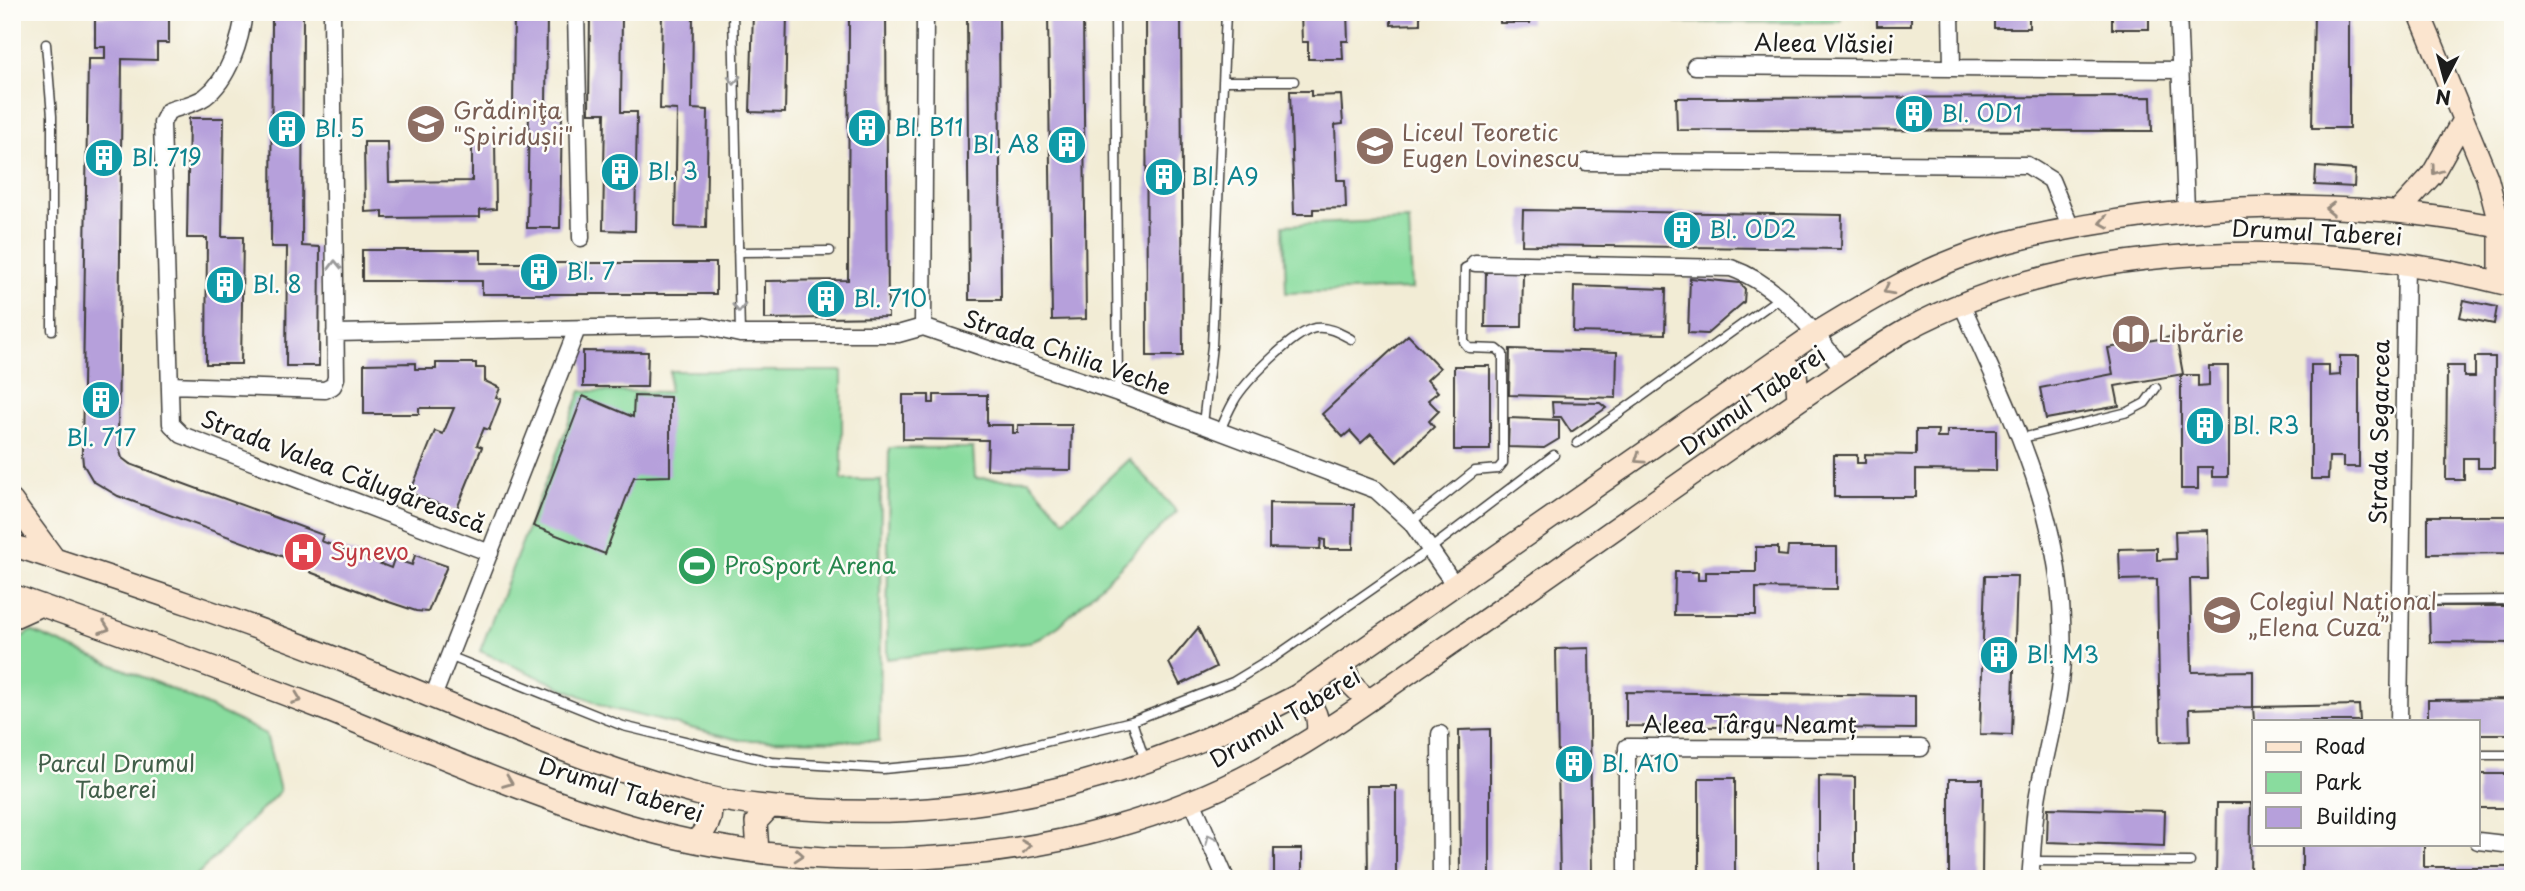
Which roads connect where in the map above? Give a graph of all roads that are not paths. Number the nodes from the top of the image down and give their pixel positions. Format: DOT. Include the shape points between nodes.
graph roads {
  1 [pos="244,12"];
  2 [pos="332,12"];
  3 [pos="576,12"];
  4 [pos="733,12"];
  5 [pos="925,12"];
  6 [pos="1115,12"];
  7 [pos="1226,12"];
  8 [pos="1951,12"];
  9 [pos="2178,12"];
  10 [pos="2420,12"];
  11 [pos="46,44"];
  12 [pos="1695,66"];
  13 [pos="1952,68"];
  14 [pos="2180,70"];
  15 [pos="1223,81"];
  16 [pos="1294,81"];
  17 [pos="2463,120"];
  18 [pos="1586,162"];
  19 [pos="2186,209"];
  20 [pos="2398,212"];
  21 [pos="2071,228"];
  22 [pos="2507,229"];
  23 [pos="581,239"];
  24 [pos="830,251"];
  25 [pos="738,252"];
  26 [pos="1475,263"];
  27 [pos="2406,263"];
  28 [pos="2506,284"];
  29 [pos="1779,298"];
  30 [pos="1962,305"];
  31 [pos="923,327"];
  32 [pos="578,329"];
  33 [pos="52,330"];
  34 [pos="335,333"];
  35 [pos="1816,333"];
  36 [pos="740,334"];
  37 [pos="1351,339"];
  38 [pos="1778,359"];
  39 [pos="1843,370"];
  40 [pos="170,385"];
  41 [pos="2156,388"];
  42 [pos="1118,393"];
  43 [pos="1798,400"];
  44 [pos="1203,424"];
  45 [pos="1220,431"];
  46 [pos="2022,438"];
  47 [pos="1577,443"];
  48 [pos="1554,455"];
  49 [pos="12,501"];
  50 [pos="1411,522"];
  51 [pos="12,545"];
  52 [pos="1430,549"];
  53 [pos="490,553"];
  54 [pos="54,558"];
  55 [pos="1454,584"];
  56 [pos="12,595"];
  57 [pos="2513,600"];
  58 [pos="2401,601"];
  59 [pos="41,605"];
  60 [pos="12,618"];
  61 [pos="449,656"];
  62 [pos="1345,662"];
  63 [pos="1296,696"];
  64 [pos="433,697"];
  65 [pos="1368,701"];
  66 [pos="2399,720"];
  67 [pos="1132,721"];
  68 [pos="1440,734"];
  69 [pos="1317,735"];
  70 [pos="1921,748"];
  71 [pos="2480,755"];
  72 [pos="2513,755"];
  73 [pos="1146,764"];
  74 [pos="704,796"];
  75 [pos="1192,801"];
  76 [pos="769,807"];
  77 [pos="695,841"];
  78 [pos="2480,841"];
  79 [pos="2513,845"];
  80 [pos="758,852"];
  81 [pos="2032,861"];
  82 [pos="2190,862"];
  83 [pos="1226,879"];
  84 [pos="1441,879"];
  85 [pos="1627,879"];
  86 [pos="2030,879"];
  1 -- 40 [label="street, Strada Valea Călugărească" via="230,62 219,82 204,97 168,111 162,123"];
  34 -- 2 [label="street, one-way"];
  3 -- 23 [label="street"];
  4 -- 25 [label="lane, one-way"];
  5 -- 31 [label="street"];
  6 -- 42 [label="lane"];
  7 -- 15 [label="lane"];
  8 -- 13 [label="street"];
  9 -- 14 [label="street"];
  10 -- 17 [label="main road"];
  11 -- 33 [label="lane" via="52,117"];
  12 -- 13 [label="street, Aleea Vlăsiei"];
  13 -- 14 [label="street, Aleea Vlăsiei"];
  14 -- 19 [label="street"];
  15 -- 16 [label="lane"];
  15 -- 44 [label="lane" via="1212,346"];
  17 -- 20 [label="main road, one-way" via="2432,175"];
  17 -- 22 [label="main road"];
  18 -- 21 [label="street" via="2027,165 2052,180"];
  20 -- 19 [label="main road, Drumul Taberei, one-way"];
  19 -- 21 [label="main road, Drumul Taberei, one-way"];
  20 -- 22 [label="main road, Drumul Taberei"];
  21 -- 35 [label="main road, Drumul Taberei, one-way" via="1958,258 1890,288"];
  22 -- 28 [label="main road"];
  24 -- 25 [label="lane"];
  25 -- 36 [label="lane, one-way"];
  26 -- 29 [label="street" via="1716,266 1746,274"];
  26 -- 50 [label="lane" via="1465,268 1464,342 1469,348 1497,349 1503,354 1503,463 1498,469 1475,471"];
  27 -- 28 [label="main road, Drumul Taberei"];
  27 -- 30 [label="main road, Drumul Taberei" via="2196,254 2070,272"];
  27 -- 58 [label="street, Strada Segarcea"];
  29 -- 35 [label="street"];
  29 -- 47 [label="lane"];
  30 -- 39 [label="main road, Drumul Taberei" via="1907,330"];
  30 -- 46 [label="street"];
  31 -- 36 [label="street" via="898,334"];
  31 -- 42 [label="street, Strada Chilia Veche"];
  32 -- 34 [label="street"];
  32 -- 36 [label="street" via="704,326"];
  32 -- 53 [label="street, Strada Valea Călugărească"];
  34 -- 40 [label="street" via="337,378 325,390"];
  35 -- 38 [label="main road, Drumul Taberei"];
  35 -- 39 [label="street"];
  37 -- 45 [label="lane" via="1322,328 1298,335 1235,399"];
  38 -- 43 [label="main road" via="1796,372"];
  38 -- 55 [label="main road, Drumul Taberei, one-way"];
  39 -- 43 [label="main road, Drumul Taberei"];
  40 -- 53 [label="street, Strada Valea Călugărească" via="171,424 182,435"];
  41 -- 46 [label="lane" via="2145,403 2128,412"];
  42 -- 44 [label="street, Strada Chilia Veche"];
  43 -- 65 [label="main road, Drumul Taberei"];
  44 -- 45 [label="street, Strada Chilia Veche"];
  45 -- 50 [label="street, Strada Chilia Veche" via="1366,485"];
  46 -- 81 [label="street" via="2042,492 2062,606 2056,712 2038,794"];
  48 -- 52 [label="lane"];
  49 -- 54 [label="main road"];
  50 -- 52 [label="street, Strada Chilia Veche"];
  51 -- 54 [label="main road, Drumul Taberei"];
  52 -- 55 [label="street, Strada Chilia Veche"];
  52 -- 67 [label="lane" via="1233,682"];
  53 -- 61 [label="street, Strada Valea Călugărească"];
  54 -- 64 [label="main road, Drumul Taberei" via="279,635"];
  55 -- 62 [label="main road, Drumul Taberei"];
  56 -- 59 [label="main road, Drumul Taberei"];
  57 -- 58 [label="lane"];
  58 -- 66 [label="street, Strada Segarcea"];
  59 -- 60 [label="main road"];
  59 -- 77 [label="main road, Drumul Taberei, one-way" via="243,678 560,803"];
  61 -- 64 [label="street, Strada Valea Călugărească"];
  61 -- 67 [label="lane" via="623,726 772,762 836,767 967,761"];
  62 -- 63 [label="main road, Drumul Taberei"];
  62 -- 65 [label="main road" via="1349,682"];
  63 -- 69 [label="main road" via="1318,716"];
  63 -- 73 [label="main road, Drumul Taberei"];
  64 -- 74 [label="main road, Drumul Taberei" via="623,773"];
  65 -- 69 [label="main road, Drumul Taberei"];
  67 -- 73 [label="lane"];
  68 -- 84 [label="street"];
  69 -- 75 [label="main road, Drumul Taberei" via="1257,771"];
  70 -- 85 [label="street, Aleea Târgu Neamț" via="1627,747"];
  71 -- 72 [label="lane"];
  73 -- 76 [label="main road, Drumul Taberei" via="1048,792 966,806 859,812"];
  74 -- 76 [label="main road, Drumul Taberei"];
  74 -- 77 [label="main road" via="710,824"];
  80 -- 75 [label="main road, Drumul Taberei, one-way" via="834,857 975,853 1103,830"];
  83 -- 75 [label="street, one-way"];
  76 -- 80 [label="main road" via="755,822"];
  77 -- 80 [label="main road, Drumul Taberei"];
  78 -- 79 [label="street"];
  81 -- 82 [label="lane"];
  81 -- 86 [label="street"];
}
